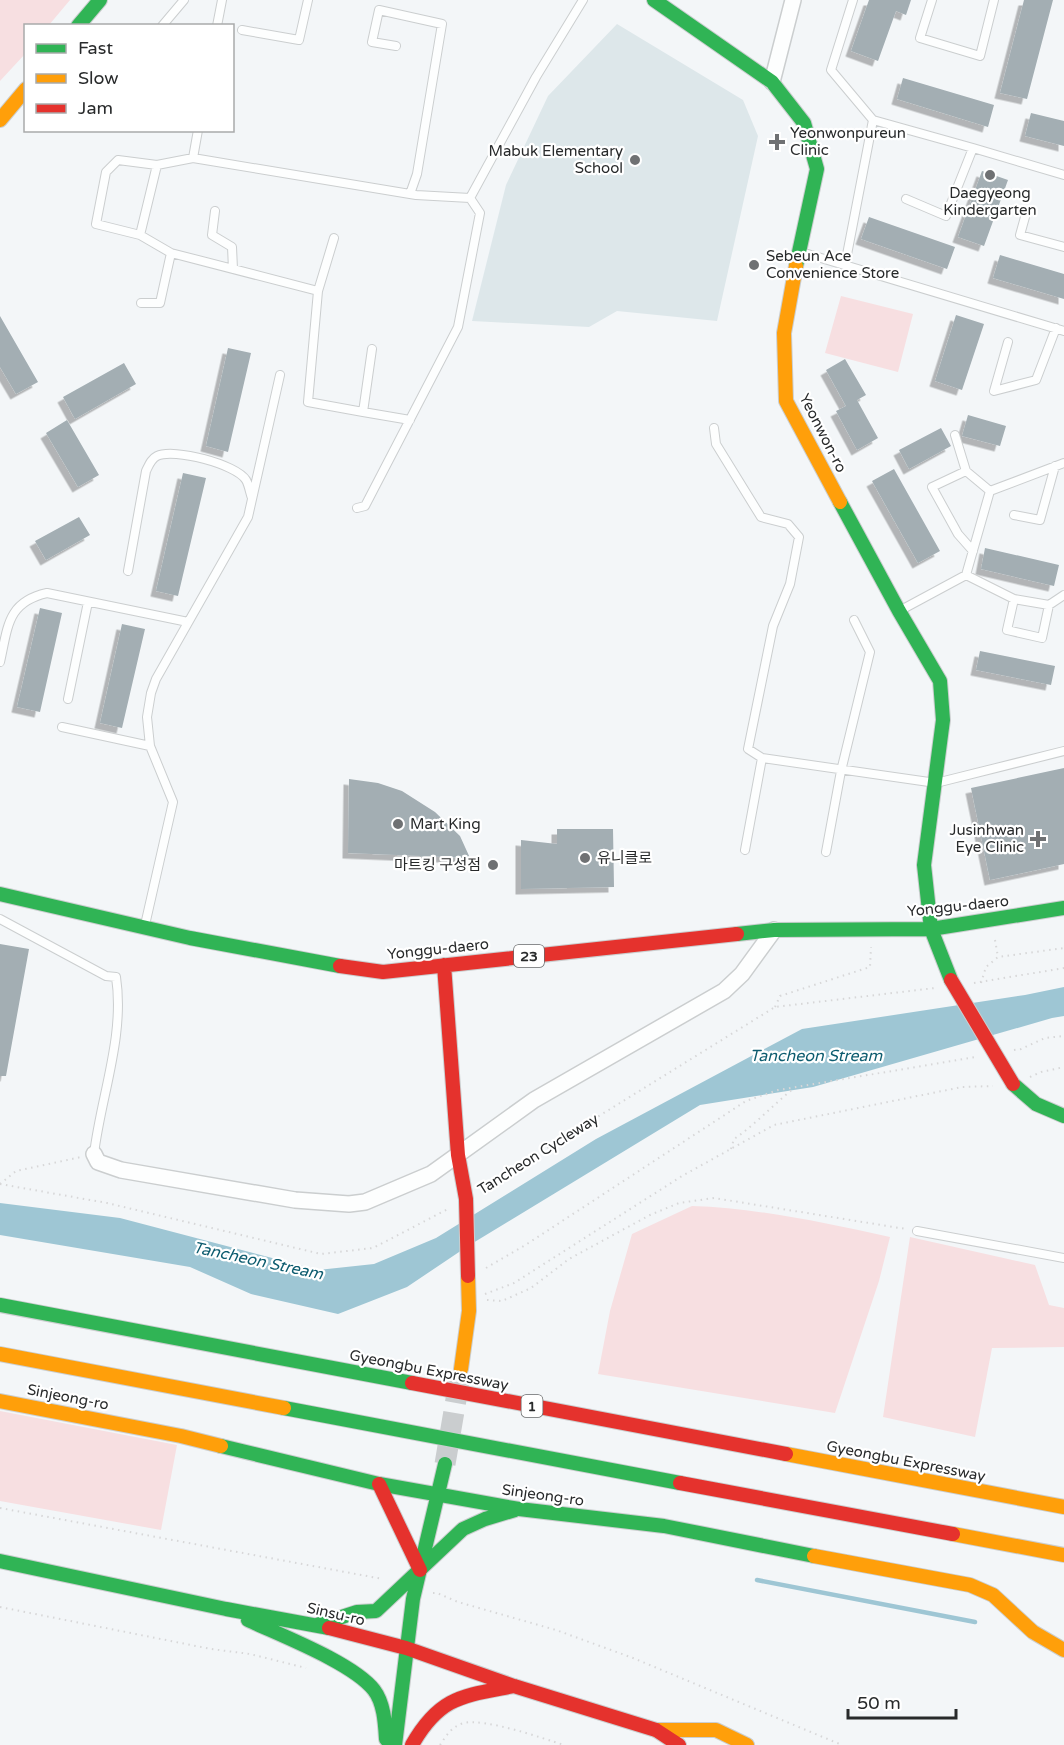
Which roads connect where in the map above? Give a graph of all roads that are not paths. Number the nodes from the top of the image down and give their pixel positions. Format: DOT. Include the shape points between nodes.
graph roads {
  1 [pos="100,0"];
  2 [pos="184,0"];
  3 [pos="222,0"];
  4 [pos="308,0"];
  5 [pos="583,0"];
  6 [pos="654,0"];
  7 [pos="793,0"];
  8 [pos="853,0"];
  9 [pos="932,0"];
  10 [pos="994,0"];
  11 [pos="80,24"];
  12 [pos="164,24"];
  13 [pos="217,24"];
  14 [pos="242,30"];
  15 [pos="396,46"];
  16 [pos="772,82"];
  17 [pos="24,91"];
  18 [pos="0,120"];
  19 [pos="873,120"];
  20 [pos="198,132"];
  21 [pos="973,148"];
  22 [pos="193,158"];
  23 [pos="157,165"];
  24 [pos="1064,175"];
  25 [pos="410,194"];
  26 [pos="470,198"];
  27 [pos="906,199"];
  28 [pos="215,211"];
  29 [pos="1025,217"];
  30 [pos="140,235"];
  31 [pos="334,238"];
  32 [pos="1064,247"];
  33 [pos="799,251"];
  34 [pos="171,252"];
  35 [pos="845,265"];
  36 [pos="233,269"];
  37 [pos="318,291"];
  38 [pos="141,303"];
  39 [pos="1060,330"];
  40 [pos="1008,342"];
  41 [pos="372,349"];
  42 [pos="280,375"];
  43 [pos="363,411"];
  44 [pos="410,420"];
  45 [pos="714,428"];
  46 [pos="955,435"];
  47 [pos="1064,463"];
  48 [pos="1055,466"];
  49 [pos="966,471"];
  50 [pos="990,491"];
  51 [pos="253,500"];
  52 [pos="357,508"];
  53 [pos="1014,515"];
  54 [pos="973,550"];
  55 [pos="128,571"];
  56 [pos="966,575"];
  57 [pos="1064,595"];
  58 [pos="1014,599"];
  59 [pos="88,602"];
  60 [pos="1049,605"];
  61 [pos="899,611"];
  62 [pos="854,620"];
  63 [pos="188,622"];
  64 [pos="0,662"];
  65 [pos="68,699"];
  66 [pos="62,727"];
  67 [pos="150,746"];
  68 [pos="1064,751"];
  69 [pos="762,758"];
  70 [pos="841,771"];
  71 [pos="936,783"];
  72 [pos="746,850"];
  73 [pos="826,852"];
  74 [pos="0,894"];
  75 [pos="1064,908"];
  76 [pos="0,919"];
  77 [pos="145,927"];
  78 [pos="931,929"];
  79 [pos="774,930"];
  80 [pos="444,965"];
  81 [pos="1064,1116"];
  82 [pos="94,1153"];
  83 [pos="458,1155"];
  84 [pos="918,1231"];
  85 [pos="1064,1258"];
  86 [pos="0,1305"];
  87 [pos="0,1354"];
  88 [pos="461,1369"];
  89 [pos="0,1401"];
  90 [pos="445,1464"];
  91 [pos="379,1484"];
  92 [pos="437,1494"];
  93 [pos="1064,1507"];
  94 [pos="519,1509"];
  95 [pos="1064,1554"];
  96 [pos="0,1561"];
  97 [pos="420,1570"];
  98 [pos="226,1609"];
  99 [pos="316,1625"];
  100 [pos="406,1648"];
  101 [pos="1064,1650"];
  102 [pos="514,1686"];
  103 [pos="656,1730"];
  104 [pos="387,1745"];
  105 [pos="395,1745"];
  106 [pos="412,1745"];
  107 [pos="679,1745"];
  108 [pos="747,1745"];
  1 -- 11 [label="main road"];
  2 -- 12 [label="lane"];
  3 -- 13 [label="lane"];
  4 -- 14 [label="lane" via="299,40"];
  5 -- 26 [label="lane"];
  6 -- 16 [label="main road, Yeonwon-ro"];
  7 -- 16 [label="street"];
  8 -- 19 [label="lane" via="831,70"];
  9 -- 10 [label="lane" via="921,38 980,56"];
  15 -- 25 [label="lane" via="372,42 379,10 442,24 417,174"];
  16 -- 33 [label="main road, Yeonwon-ro" via="804,123 817,169"];
  17 -- 18 [label="main road"];
  19 -- 21 [label="lane"];
  19 -- 35 [label="lane"];
  20 -- 22 [label="lane"];
  21 -- 24 [label="lane"];
  21 -- 27 [label="lane" via="946,216"];
  22 -- 23 [label="lane"];
  22 -- 25 [label="lane"];
  23 -- 30 [label="lane"];
  23 -- 30 [label="lane" via="118,160 106,172 96,224"];
  25 -- 26 [label="lane"];
  26 -- 44 [label="lane" via="480,213 458,327"];
  28 -- 36 [label="lane" via="212,235 232,247"];
  29 -- 32 [label="lane" via="1020,235"];
  30 -- 34 [label="lane"];
  31 -- 37 [label="lane"];
  33 -- 35 [label="lane"];
  33 -- 61 [label="main road, Yeonwon-ro" via="784,333 786,401"];
  34 -- 36 [label="lane"];
  34 -- 38 [label="lane" via="160,303"];
  35 -- 39 [label="lane"];
  36 -- 37 [label="lane"];
  37 -- 43 [label="lane" via="308,402"];
  39 -- 40 [label="lane" via="1036,380 994,391"];
  41 -- 43 [label="lane"];
  42 -- 51 [label="lane"];
  43 -- 44 [label="lane"];
  44 -- 52 [label="lane" via="365,506"];
  45 -- 69 [label="lane" via="716,444 761,517 788,524 800,537 790,584 773,627 748,749"];
  46 -- 49 [label="lane"];
  47 -- 48 [label="lane"];
  48 -- 50 [label="lane"];
  48 -- 53 [label="lane" via="1040,520"];
  49 -- 50 [label="lane"];
  49 -- 54 [label="lane" via="932,487 958,534"];
  50 -- 54 [label="lane"];
  51 -- 55 [label="lane" via="246,480 228,467 201,459 159,455 146,471"];
  51 -- 63 [label="lane" via="248,517"];
  54 -- 56 [label="lane"];
  56 -- 58 [label="lane"];
  56 -- 61 [label="lane"];
  57 -- 60 [label="lane"];
  58 -- 60 [label="lane"];
  58 -- 60 [label="lane" via="1006,630 1042,638"];
  59 -- 63 [label="lane"];
  59 -- 64 [label="lane" via="47,593 20,604 10,616"];
  59 -- 65 [label="lane"];
  61 -- 71 [label="main road, Yeonwon-ro" via="940,681 943,720"];
  62 -- 70 [label="lane" via="870,652"];
  63 -- 67 [label="lane" via="151,693 147,717"];
  66 -- 67 [label="lane"];
  67 -- 77 [label="lane" via="173,802"];
  68 -- 71 [label="lane"];
  69 -- 70 [label="lane"];
  69 -- 72 [label="lane"];
  70 -- 71 [label="lane"];
  70 -- 73 [label="lane"];
  71 -- 78 [label="main road, Yeonwon-ro" via="924,865"];
  74 -- 77 [label="main road, Yonggu-daero / 23"];
  75 -- 78 [label="main road, Yonggu-daero / 23"];
  76 -- 82 [label="lane" via="106,976 116,977 119,999 112,1056"];
  77 -- 80 [label="main road, Yonggu-daero / 23" via="329,966 382,972"];
  78 -- 79 [label="main road, Yonggu-daero / 23"];
  78 -- 81 [label="main road, Yeonwon-ro, bridge" via="951,980 1013,1084 1027,1099"];
  79 -- 80 [label="main road, Yonggu-daero / 23"];
  79 -- 83 [label="street" via="742,974 724,991 534,1100"];
  80 -- 83 [label="main road"];
  82 -- 83 [label="street" via="98,1162 121,1170 295,1200 349,1204 365,1202 414,1182"];
  83 -- 88 [label="main road" via="466,1199 469,1300"];
  84 -- 85 [label="lane"];
  86 -- 93 [label="main road, Gyeongbu Expressway / 1"];
  87 -- 95 [label="main road"];
  89 -- 91 [label="main road, Sinjeong-ro" via="181,1436"];
  90 -- 92 [label="main road"];
  91 -- 92 [label="main road, Sinjeong-ro"];
  91 -- 97 [label="main road"];
  92 -- 94 [label="main road, Sinjeong-ro"];
  92 -- 97 [label="main road"];
  94 -- 97 [label="main road" via="463,1529"];
  94 -- 101 [label="main road, Sinjeong-ro" via="664,1526 970,1585 993,1595 1033,1632"];
  96 -- 98 [label="main road, Sinsu-ro"];
  97 -- 99 [label="main road" via="376,1611 357,1612"];
  97 -- 100 [label="main road"];
  98 -- 99 [label="main road, Sinsu-ro"];
  98 -- 104 [label="main road" via="369,1683 384,1714"];
  99 -- 100 [label="main road, Sinsu-ro"];
  100 -- 102 [label="main road, Sinsu-ro"];
  100 -- 105 [label="main road"];
  102 -- 103 [label="main road, Sinsu-ro"];
  102 -- 106 [label="main road" via="446,1703 421,1726"];
  103 -- 107 [label="main road, Sinsu-ro"];
  103 -- 108 [label="main road, Sinsu-ro" via="716,1730"];
}
